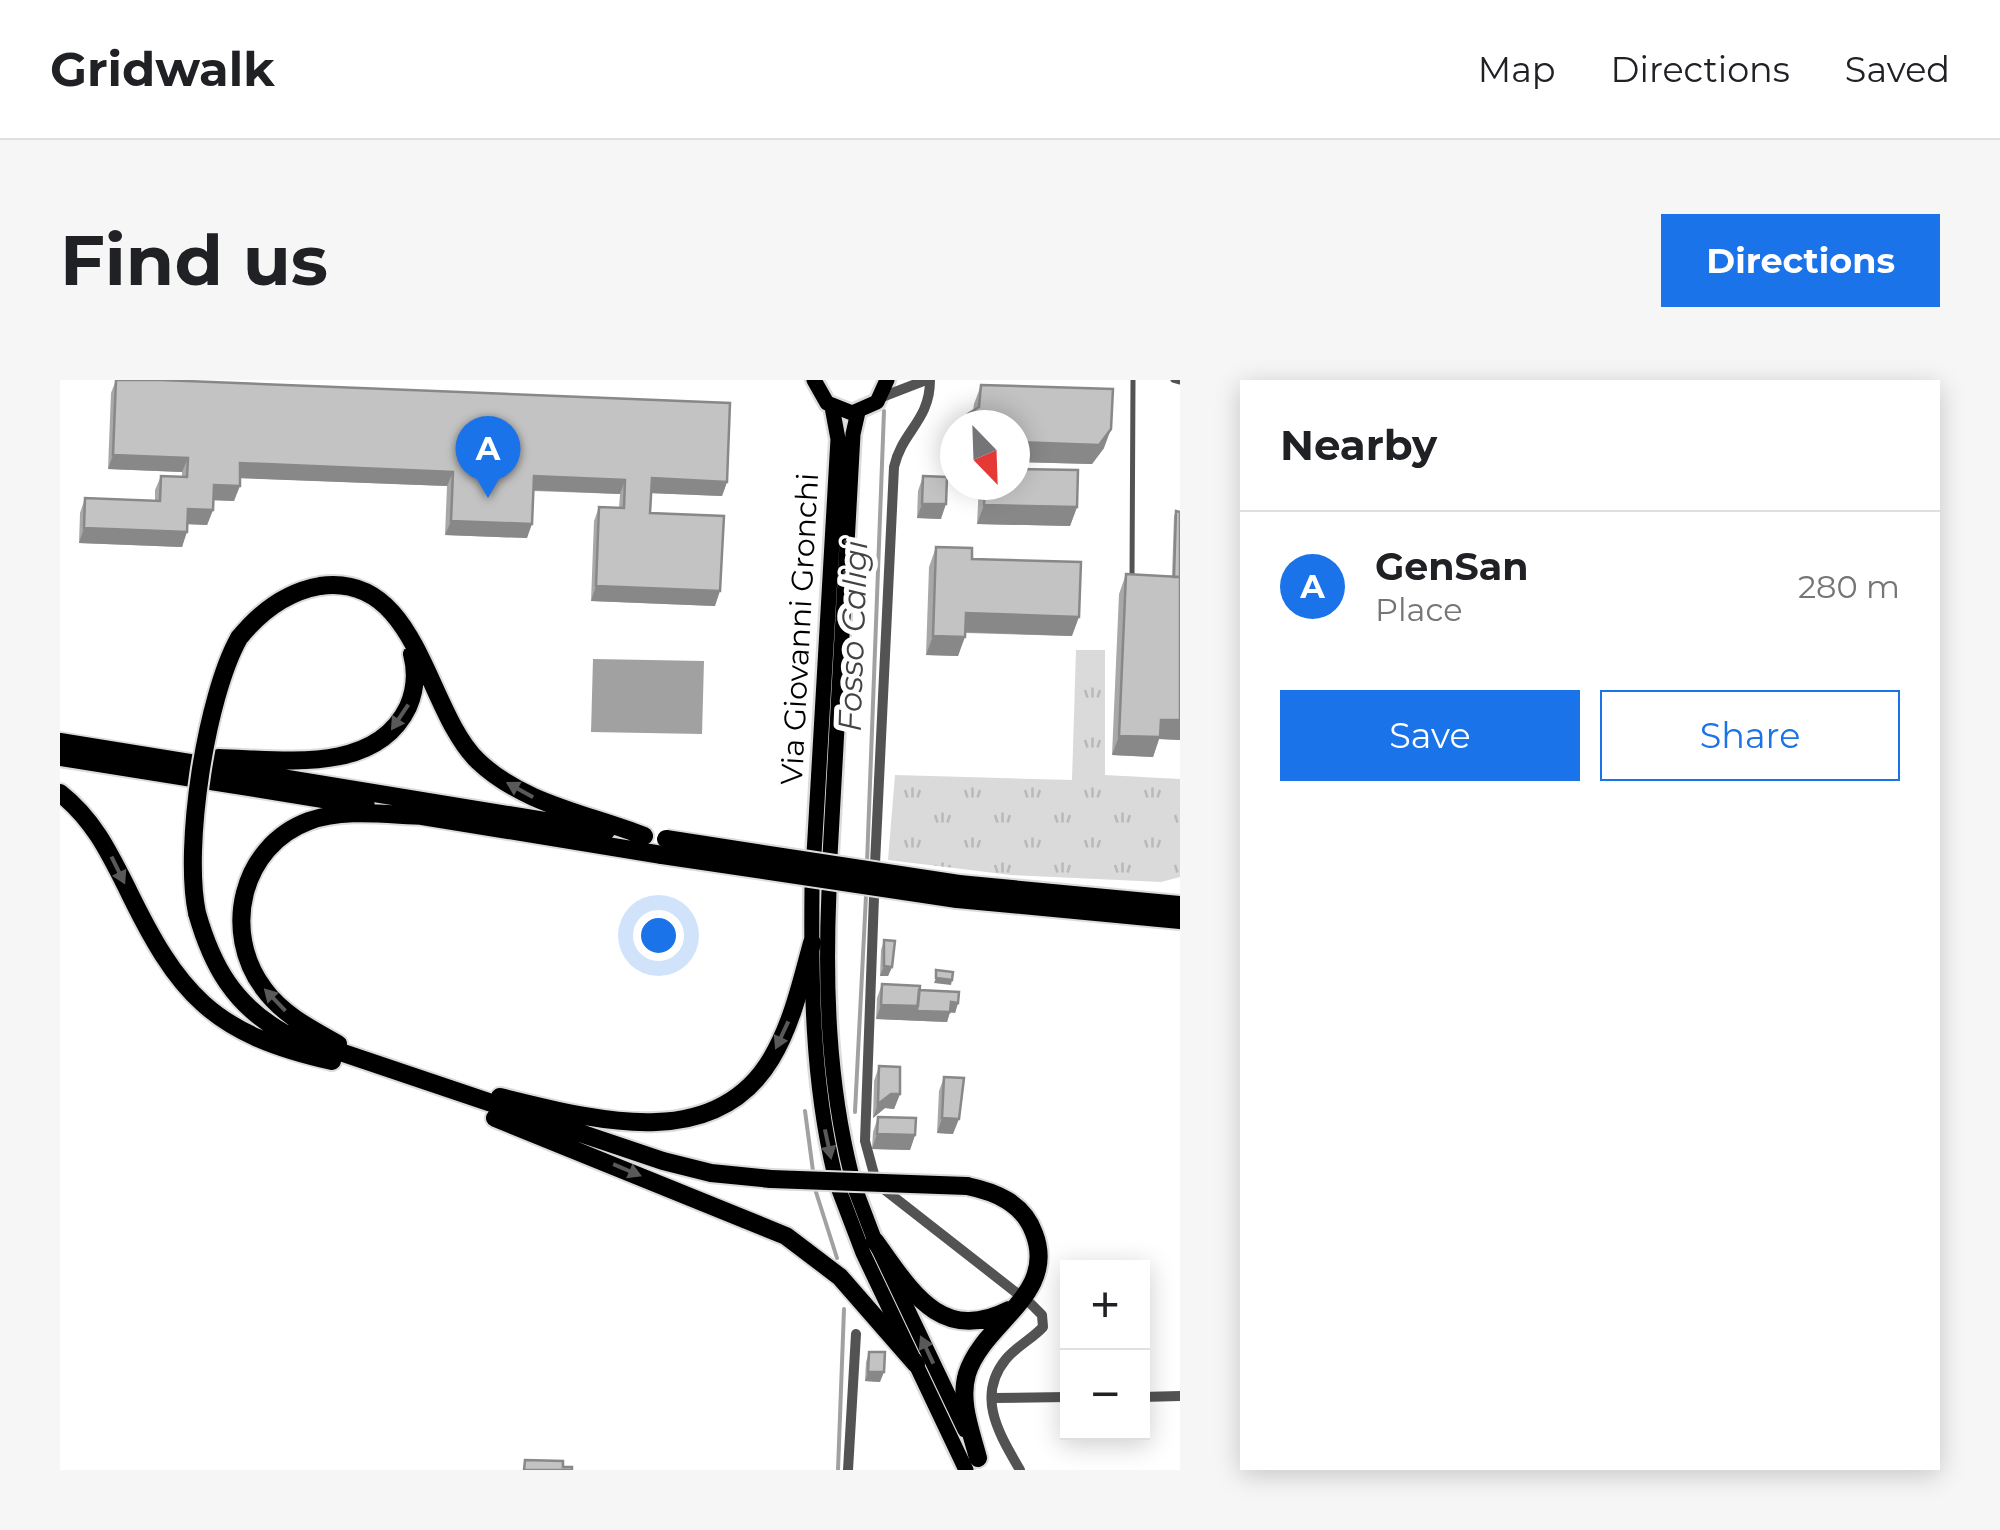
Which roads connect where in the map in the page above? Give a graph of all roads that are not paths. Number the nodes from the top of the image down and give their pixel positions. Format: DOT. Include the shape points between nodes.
graph roads {
  1 [pos="814,380"];
  2 [pos="888,380"];
  3 [pos="928,380"];
  4 [pos="1132,380"];
  5 [pos="1173,380"];
  6 [pos="1180,382"];
  7 [pos="882,396"];
  8 [pos="832,407"];
  9 [pos="858,412"];
  10 [pos="1140,576"];
  11 [pos="403,625"];
  12 [pos="60,742"];
  13 [pos="60,757"];
  14 [pos="205,768"];
  15 [pos="60,793"];
  16 [pos="425,816"];
  17 [pos="644,836"];
  18 [pos="664,847"];
  19 [pos="875,864"];
  20 [pos="958,891"];
  21 [pos="874,897"];
  22 [pos="1180,905"];
  23 [pos="1180,920"];
  24 [pos="812,942"];
  25 [pos="387,1069"];
  26 [pos="442,1088"];
  27 [pos="874,1174"];
  28 [pos="885,1190"];
  29 [pos="875,1241"];
  30 [pos="1022,1301"];
  31 [pos="856,1334"];
  32 [pos="916,1364"];
  33 [pos="1150,1396"];
  34 [pos="1180,1396"];
  35 [pos="1060,1397"];
  36 [pos="992,1398"];
  37 [pos="976,1466"];
  38 [pos="848,1470"];
  39 [pos="1020,1470"];
  1 -- 8 [label="main road"];
  2 -- 7 [label="main road"];
  3 -- 7 [label="street"];
  3 -- 19 [label="street" via="930,406 894,468"];
  4 -- 10 [label="lane" via="1129,576"];
  5 -- 6 [label="lane"];
  7 -- 9 [label="main road"];
  8 -- 9 [label="main road"];
  8 -- 9 [label="main road, Via Giovanni Gronchi" via="838,438 822,855"];
  11 -- 14 [label="highway, one-way" via="415,670 413,696 397,724 374,744 345,755"];
  17 -- 11 [label="highway, one-way" via="536,799 484,766 456,736"];
  11 -- 25 [label="highway, bridge" via="367,594 328,586 262,612 238,638 216,693 193,840 198,913 222,977 258,1017 296,1038"];
  12 -- 14 [label="highway"];
  13 -- 14 [label="highway"];
  14 -- 16 [label="highway"];
  14 -- 17 [label="highway"];
  15 -- 25 [label="highway, one-way" via="98,833 171,971 212,1012 272,1046"];
  16 -- 18 [label="highway"];
  25 -- 16 [label="highway, one-way" via="305,1025 264,988 244,946 243,900 259,858 297,826 329,816"];
  17 -- 18 [label="highway"];
  18 -- 20 [label="highway, bridge"];
  20 -- 22 [label="highway"];
  20 -- 23 [label="highway"];
  21 -- 27 [label="street" via="867,1096 867,1159"];
  24 -- 24 [label="main road, one-way" via="820,1103 843,1172 820,890"];
  24 -- 26 [label="highway, one-way" via="772,1057 750,1084 702,1114 634,1123"];
  25 -- 26 [label="highway"];
  26 -- 30 [label="highway, bridge" via="686,1168 771,1179 967,1186 1000,1196 1030,1224 1038,1244 1038,1267"];
  26 -- 32 [label="highway, one-way" via="488,1115 794,1240 858,1296"];
  28 -- 30 [label="street"];
  29 -- 30 [label="highway" via="921,1302 938,1314 980,1320"];
  29 -- 32 [label="main road" via="848,1190 863,1253"];
  37 -- 29 [label="main road, one-way"];
  30 -- 36 [label="street" via="1042,1315 1043,1327 1004,1362"];
  30 -- 37 [label="highway" via="982,1344 966,1378"];
  31 -- 38 [label="street"];
  32 -- 37 [label="main road"];
  33 -- 34 [label="street"];
  35 -- 36 [label="street"];
  36 -- 39 [label="street" via="995,1425"];
}
